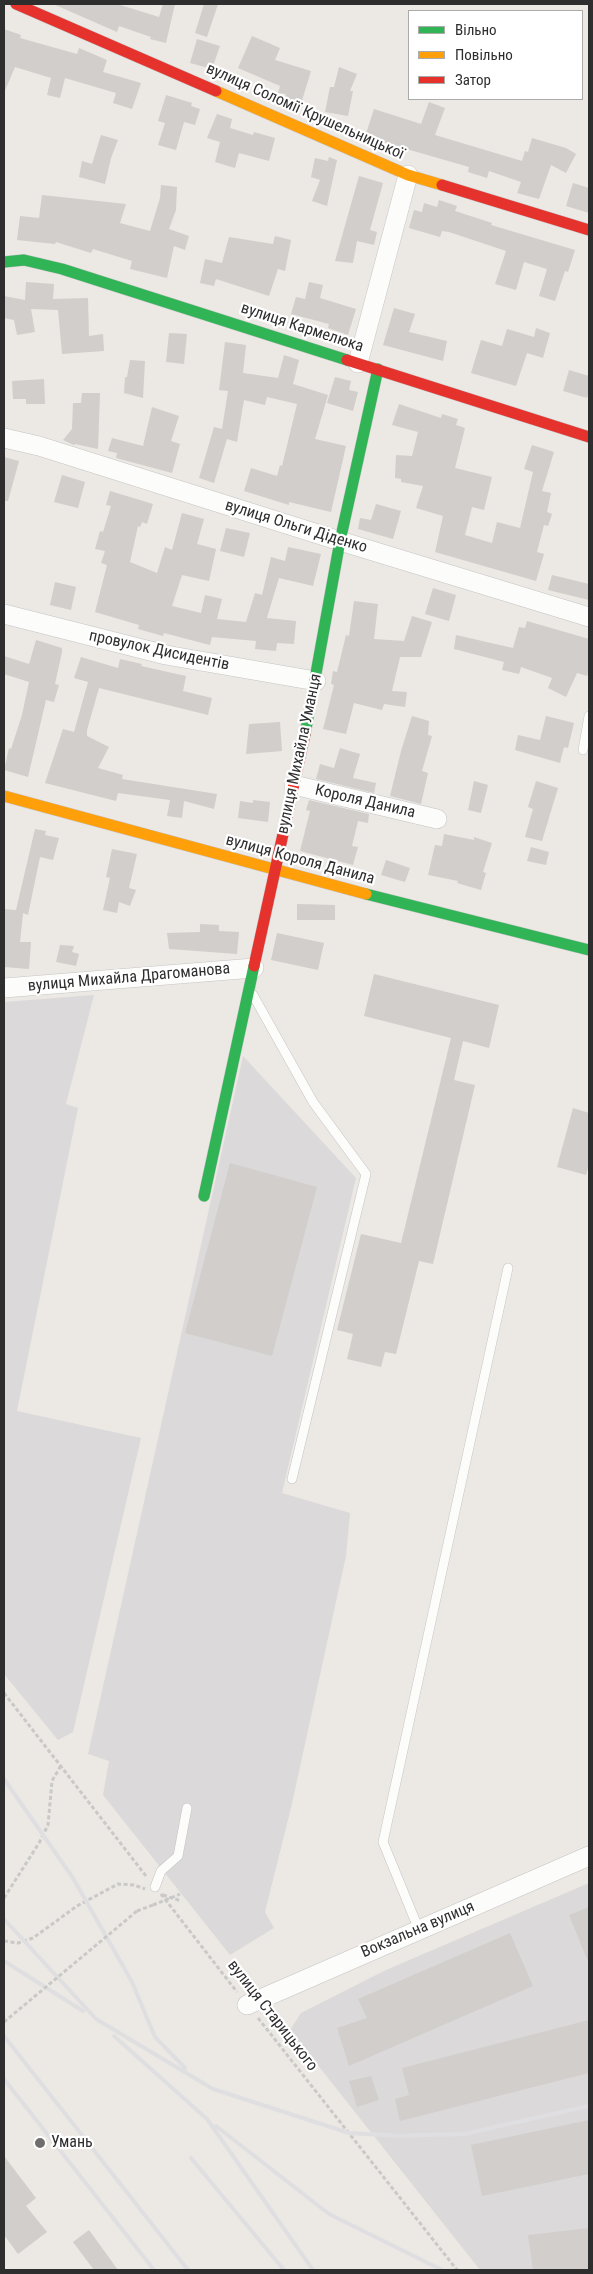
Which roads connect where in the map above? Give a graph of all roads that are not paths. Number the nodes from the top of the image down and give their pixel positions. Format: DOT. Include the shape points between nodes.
graph roads {
  1 [pos="16,4"];
  2 [pos="408,175"];
  3 [pos="589,230"];
  4 [pos="4,262"];
  5 [pos="358,363"];
  6 [pos="378,369"];
  7 [pos="589,437"];
  8 [pos="4,438"];
  9 [pos="340,541"];
  10 [pos="4,614"];
  11 [pos="589,617"];
  12 [pos="316,681"];
  13 [pos="589,716"];
  14 [pos="583,750"];
  15 [pos="294,785"];
  16 [pos="4,796"];
  17 [pos="437,819"];
  18 [pos="276,871"];
  19 [pos="589,950"];
  20 [pos="254,968"];
  21 [pos="4,988"];
  22 [pos="250,988"];
  23 [pos="204,1196"];
  24 [pos="508,1268"];
  25 [pos="292,1479"];
  26 [pos="187,1808"];
  27 [pos="589,1856"];
  28 [pos="158,1890"];
  29 [pos="419,1930"];
  30 [pos="247,2005"];
  1 -- 2 [label="street, вулиця Соломії Крушельницької"];
  2 -- 3 [label="street, вулиця Соломії Крушельницької"];
  2 -- 5 [label="street"];
  4 -- 5 [label="street, вулиця Кармелюка" via="24,260 62,269"];
  5 -- 6 [label="street, вулиця Кармелюка"];
  6 -- 7 [label="street, вулиця Кармелюка"];
  6 -- 9 [label="street, вулиця Михайла Уманця"];
  8 -- 9 [label="street, вулиця Ольги Діденко" via="39,446"];
  9 -- 11 [label="street, вулиця Ольги Діденко"];
  9 -- 12 [label="street, вулиця Михайла Уманця"];
  10 -- 12 [label="street, провулок Дисидентів" via="166,655"];
  12 -- 15 [label="street, вулиця Михайла Уманця"];
  13 -- 14 [label="lane"];
  15 -- 17 [label="street, Короля Данила"];
  15 -- 18 [label="street, вулиця Михайла Уманця"];
  16 -- 18 [label="street, вулиця Короля Данила"];
  18 -- 19 [label="street, вулиця Короля Данила"];
  18 -- 20 [label="street, вулиця Михайла Уманця"];
  20 -- 21 [label="street, вулиця Михайла Драгоманова"];
  20 -- 22 [label="street, вулиця Михайла Уманця"];
  22 -- 23 [label="street, вулиця Михайла Уманця"];
  22 -- 25 [label="lane" via="313,1102 366,1174"];
  24 -- 29 [label="lane" via="383,1842"];
  26 -- 28 [label="lane" via="178,1856 160,1872"];
  27 -- 29 [label="street, Вокзальна вулиця"];
  29 -- 30 [label="street, Вокзальна вулиця"];
}
